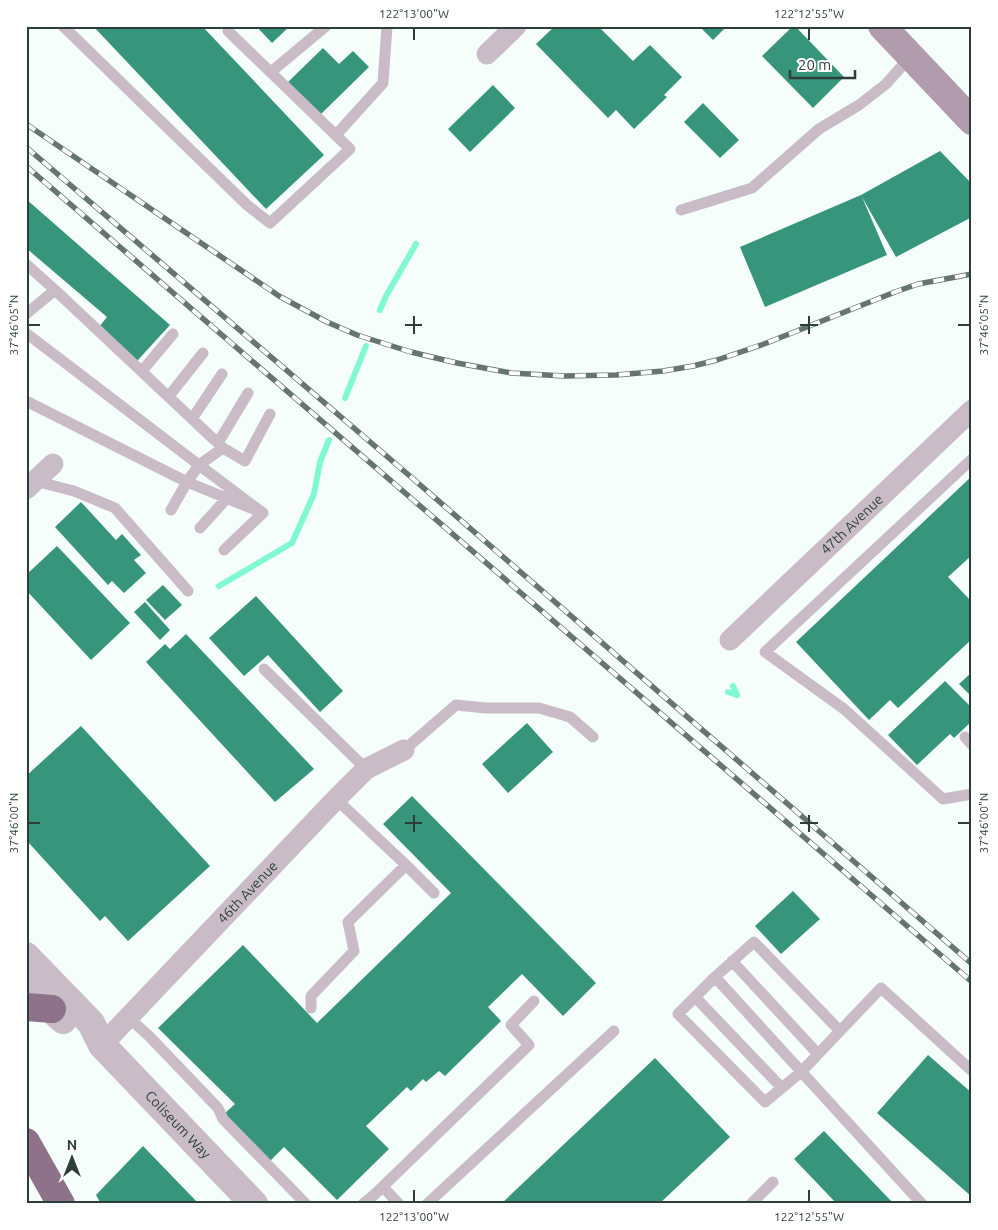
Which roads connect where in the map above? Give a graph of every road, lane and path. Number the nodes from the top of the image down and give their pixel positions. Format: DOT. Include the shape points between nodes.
graph roads {
  1 [pos="63,26"];
  2 [pos="326,26"];
  3 [pos="387,26"];
  4 [pos="882,26"];
  5 [pos="509,28"];
  6 [pos="228,31"];
  7 [pos="487,54"];
  8 [pos="910,57"];
  9 [pos="271,72"];
  10 [pos="972,121"];
  11 [pos="336,135"];
  12 [pos="681,210"];
  13 [pos="26,264"];
  14 [pos="55,290"];
  15 [pos="26,314"];
  16 [pos="26,333"];
  17 [pos="172,334"];
  18 [pos="203,353"];
  19 [pos="142,371"];
  20 [pos="222,374"];
  21 [pos="248,394"];
  22 [pos="168,396"];
  23 [pos="26,401"];
  24 [pos="972,410"];
  25 [pos="270,414"];
  26 [pos="192,419"];
  27 [pos="220,445"];
  28 [pos="972,459"];
  29 [pos="53,464"];
  30 [pos="199,464"];
  31 [pos="187,482"];
  32 [pos="31,485"];
  33 [pos="227,498"];
  34 [pos="171,510"];
  35 [pos="262,513"];
  36 [pos="200,528"];
  37 [pos="224,550"];
  38 [pos="188,591"];
  39 [pos="730,640"];
  40 [pos="264,669"];
  41 [pos="593,737"];
  42 [pos="404,750"];
  43 [pos="366,769"];
  44 [pos="972,794"];
  45 [pos="336,798"];
  46 [pos="406,865"];
  47 [pos="434,893"];
  48 [pos="26,956"];
  49 [pos="732,961"];
  50 [pos="715,977"];
  51 [pos="26,986"];
  52 [pos="695,997"];
  53 [pos="534,1001"];
  54 [pos="39,1008"];
  55 [pos="311,1008"];
  56 [pos="128,1017"];
  57 [pos="614,1031"];
  58 [pos="840,1031"];
  59 [pos="102,1045"];
  60 [pos="818,1054"];
  61 [pos="972,1071"];
  62 [pos="801,1072"];
  63 [pos="782,1088"];
  64 [pos="26,1142"];
  65 [pos="773,1182"];
  66 [pos="383,1187"];
  67 [pos="61,1204"];
  68 [pos="254,1204"];
  69 [pos="306,1204"];
  70 [pos="363,1204"];
  71 [pos="399,1204"];
  72 [pos="427,1204"];
  73 [pos="751,1204"];
  74 [pos="922,1204"];
  1 -- 11 [label="lane" via="247,205 270,223 350,149"];
  2 -- 9 [label="lane"];
  3 -- 11 [label="lane" via="383,83"];
  4 -- 8 [label="main road"];
  5 -- 7 [label="street"];
  6 -- 9 [label="lane"];
  8 -- 10 [label="main road"];
  8 -- 12 [label="lane" via="886,84 819,129 752,188"];
  9 -- 11 [label="lane"];
  13 -- 14 [label="lane"];
  14 -- 15 [label="lane"];
  14 -- 19 [label="lane"];
  16 -- 30 [label="lane"];
  17 -- 19 [label="lane"];
  18 -- 22 [label="lane"];
  19 -- 22 [label="lane"];
  20 -- 26 [label="lane"];
  21 -- 27 [label="lane"];
  22 -- 26 [label="lane"];
  23 -- 31 [label="lane"];
  24 -- 39 [label="street, 47th Avenue"];
  25 -- 27 [label="lane" via="245,461"];
  26 -- 27 [label="lane"];
  27 -- 30 [label="lane"];
  28 -- 44 [label="lane" via="765,652 844,709 943,798"];
  29 -- 32 [label="street"];
  30 -- 31 [label="lane"];
  30 -- 35 [label="lane"];
  31 -- 33 [label="lane"];
  31 -- 34 [label="lane"];
  32 -- 38 [label="lane" via="74,491 115,508"];
  33 -- 35 [label="lane"];
  33 -- 36 [label="lane"];
  35 -- 37 [label="lane"];
  40 -- 43 [label="lane"];
  41 -- 42 [label="lane" via="570,717 539,708 486,708 456,704"];
  42 -- 43 [label="street, 46th Avenue"];
  43 -- 45 [label="street, 46th Avenue"];
  45 -- 46 [label="lane"];
  45 -- 56 [label="street, 46th Avenue"];
  46 -- 47 [label="lane"];
  46 -- 55 [label="lane" via="348,922 354,951 311,996"];
  48 -- 59 [label="street, Coliseum Way" via="91,1023"];
  49 -- 50 [label="lane"];
  49 -- 58 [label="lane" via="754,942"];
  49 -- 60 [label="lane"];
  50 -- 52 [label="lane"];
  50 -- 62 [label="lane"];
  51 -- 54 [label="street, Coliseum Way"];
  52 -- 63 [label="lane"];
  52 -- 63 [label="lane" via="678,1014 765,1102"];
  53 -- 66 [label="lane" via="511,1025 529,1045"];
  54 -- 59 [label="street, Coliseum Way" via="77,1034"];
  56 -- 59 [label="street, 46th Avenue"];
  56 -- 69 [label="lane"];
  57 -- 72 [label="lane"];
  58 -- 60 [label="lane"];
  58 -- 61 [label="lane" via="881,988"];
  59 -- 68 [label="street, Coliseum Way"];
  60 -- 62 [label="lane"];
  62 -- 63 [label="lane"];
  62 -- 74 [label="lane"];
  64 -- 67 [label="highway"];
  65 -- 73 [label="lane"];
  66 -- 70 [label="lane"];
  66 -- 71 [label="lane"];
}
